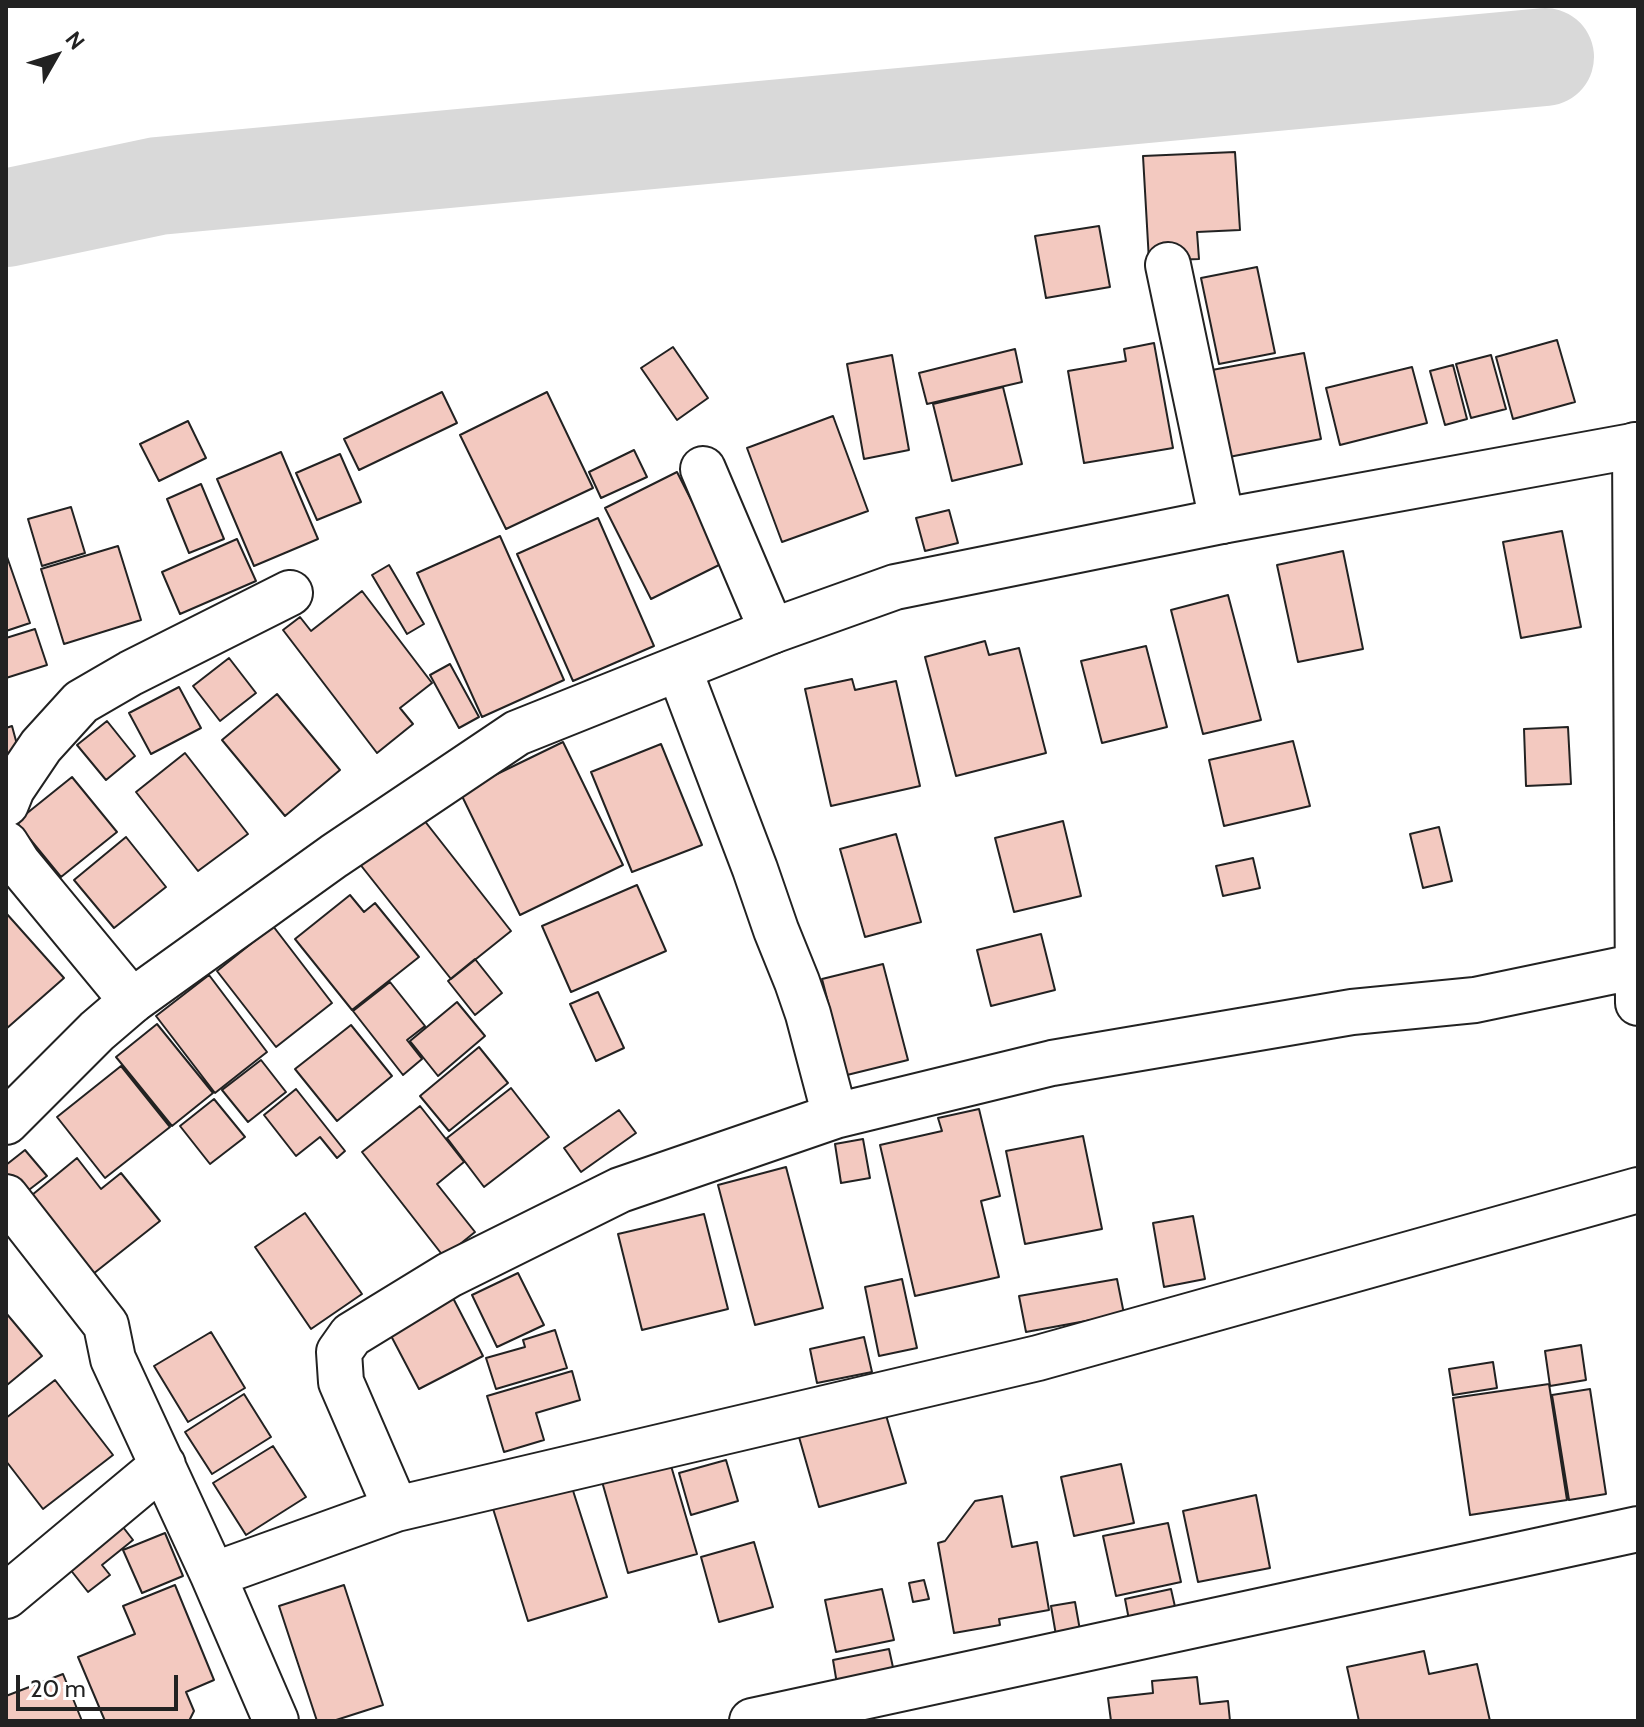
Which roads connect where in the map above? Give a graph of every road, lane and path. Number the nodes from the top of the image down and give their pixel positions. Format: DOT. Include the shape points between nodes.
graph roads {
  1 [pos="1168,265"];
  2 [pos="1636,445"];
  3 [pos="703,469"];
  4 [pos="1222,521"];
  5 [pos="290,593"];
  6 [pos="772,631"];
  7 [pos="679,669"];
  8 [pos="6,804"];
  9 [pos="6,844"];
  10 [pos="1638,966"];
  11 [pos="132,1001"];
  12 [pos="1638,1003"];
  13 [pos="835,1116"];
  14 [pos="6,1122"];
  15 [pos="1638,1190"];
  16 [pos="6,1197"];
  17 [pos="163,1465"];
  18 [pos="396,1509"];
  19 [pos="1638,1529"];
  20 [pos="213,1575"];
  21 [pos="6,1596"];
  22 [pos="276,1721"];
  23 [pos="752,1721"];
  1 -- 4 [label="street"];
  2 -- 4 [label="street"];
  2 -- 10 [label="street"];
  3 -- 6 [label="street"];
  4 -- 6 [label="street" via="895,587"];
  5 -- 8 [label="street" via="81,702 41,746"];
  6 -- 7 [label="street"];
  7 -- 11 [label="street" via="517,733"];
  7 -- 13 [label="street" via="797,982"];
  9 -- 11 [label="street"];
  10 -- 12 [label="street"];
  10 -- 13 [label="street" via="1475,1000 1352,1012 1052,1063"];
  11 -- 14 [label="street"];
  13 -- 18 [label="street" via="620,1190 449,1275 351,1335 339,1352 341,1382"];
  15 -- 18 [label="street" via="1038,1358"];
  16 -- 17 [label="street" via="106,1325 113,1359"];
  17 -- 20 [label="street"];
  17 -- 21 [label="street"];
  18 -- 20 [label="street"];
  19 -- 23 [label="street"];
  20 -- 22 [label="street"];
}
